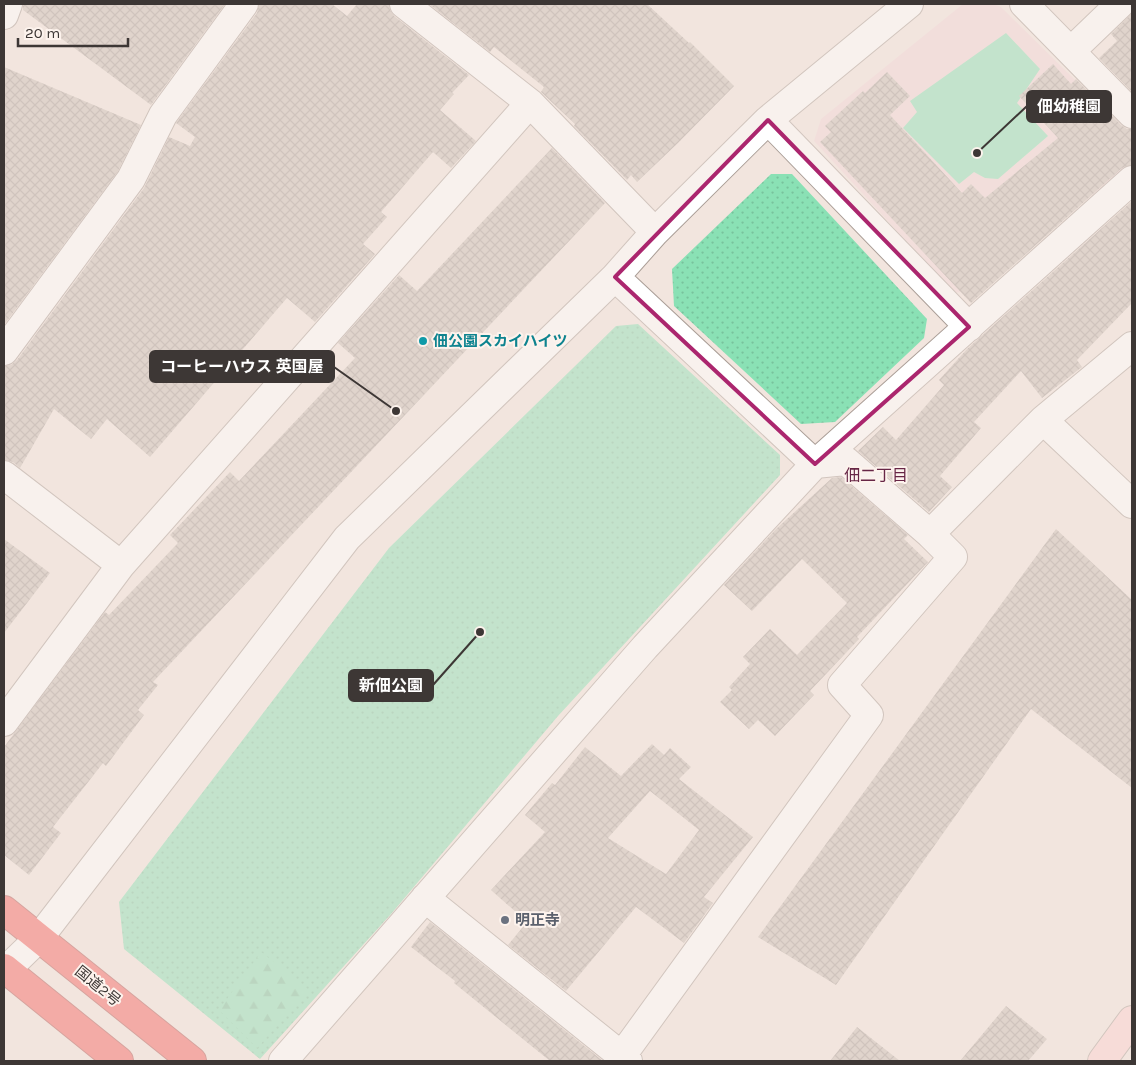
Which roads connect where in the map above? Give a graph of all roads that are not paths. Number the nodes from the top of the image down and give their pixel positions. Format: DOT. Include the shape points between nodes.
graph roads {
  1 [pos="8,4"];
  2 [pos="244,4"];
  3 [pos="404,4"];
  4 [pos="909,4"];
  5 [pos="1024,4"];
  6 [pos="1120,4"];
  7 [pos="4,15"];
  8 [pos="1071,51"];
  9 [pos="530,103"];
  10 [pos="1132,114"];
  11 [pos="768,120"];
  12 [pos="1132,180"];
  13 [pos="655,232"];
  14 [pos="615,277"];
  15 [pos="968,327"];
  16 [pos="1132,346"];
  17 [pos="4,351"];
  18 [pos="1043,420"];
  19 [pos="815,464"];
  20 [pos="4,475"];
  21 [pos="1132,504"];
  22 [pos="930,534"];
  23 [pos="121,565"];
  24 [pos="4,722"];
  25 [pos="425,898"];
  26 [pos="4,910"];
  27 [pos="39,938"];
  28 [pos="4,970"];
  29 [pos="1132,1020"];
  30 [pos="623,1060"];
  31 [pos="119,1061"];
  32 [pos="192,1061"];
  33 [pos="283,1061"];
  34 [pos="1102,1061"];
  1 -- 7 [label="street"];
  2 -- 17 [label="street" via="163,115 131,179"];
  3 -- 9 [label="street"];
  4 -- 11 [label="street"];
  5 -- 8 [label="street"];
  6 -- 8 [label="street"];
  8 -- 10 [label="street"];
  9 -- 13 [label="street"];
  9 -- 23 [label="street"];
  11 -- 13 [label="street"];
  11 -- 15 [label="street"];
  12 -- 15 [label="street"];
  13 -- 14 [label="street"];
  14 -- 19 [label="street"];
  14 -- 27 [label="street" via="347,538"];
  15 -- 19 [label="street"];
  16 -- 18 [label="street"];
  18 -- 21 [label="street"];
  18 -- 22 [label="street"];
  19 -- 22 [label="street" via="846,461"];
  19 -- 25 [label="street" via="645,646"];
  20 -- 23 [label="street"];
  22 -- 30 [label="street" via="953,558 842,685 869,715"];
  23 -- 24 [label="street"];
  25 -- 30 [label="street"];
  25 -- 33 [label="street"];
  26 -- 27 [label="highway, 国道2号"];
  27 -- 28 [label="street"];
  27 -- 32 [label="highway, 国道2号"];
  28 -- 31 [label="highway"];
  29 -- 34 [label="street"];
}
